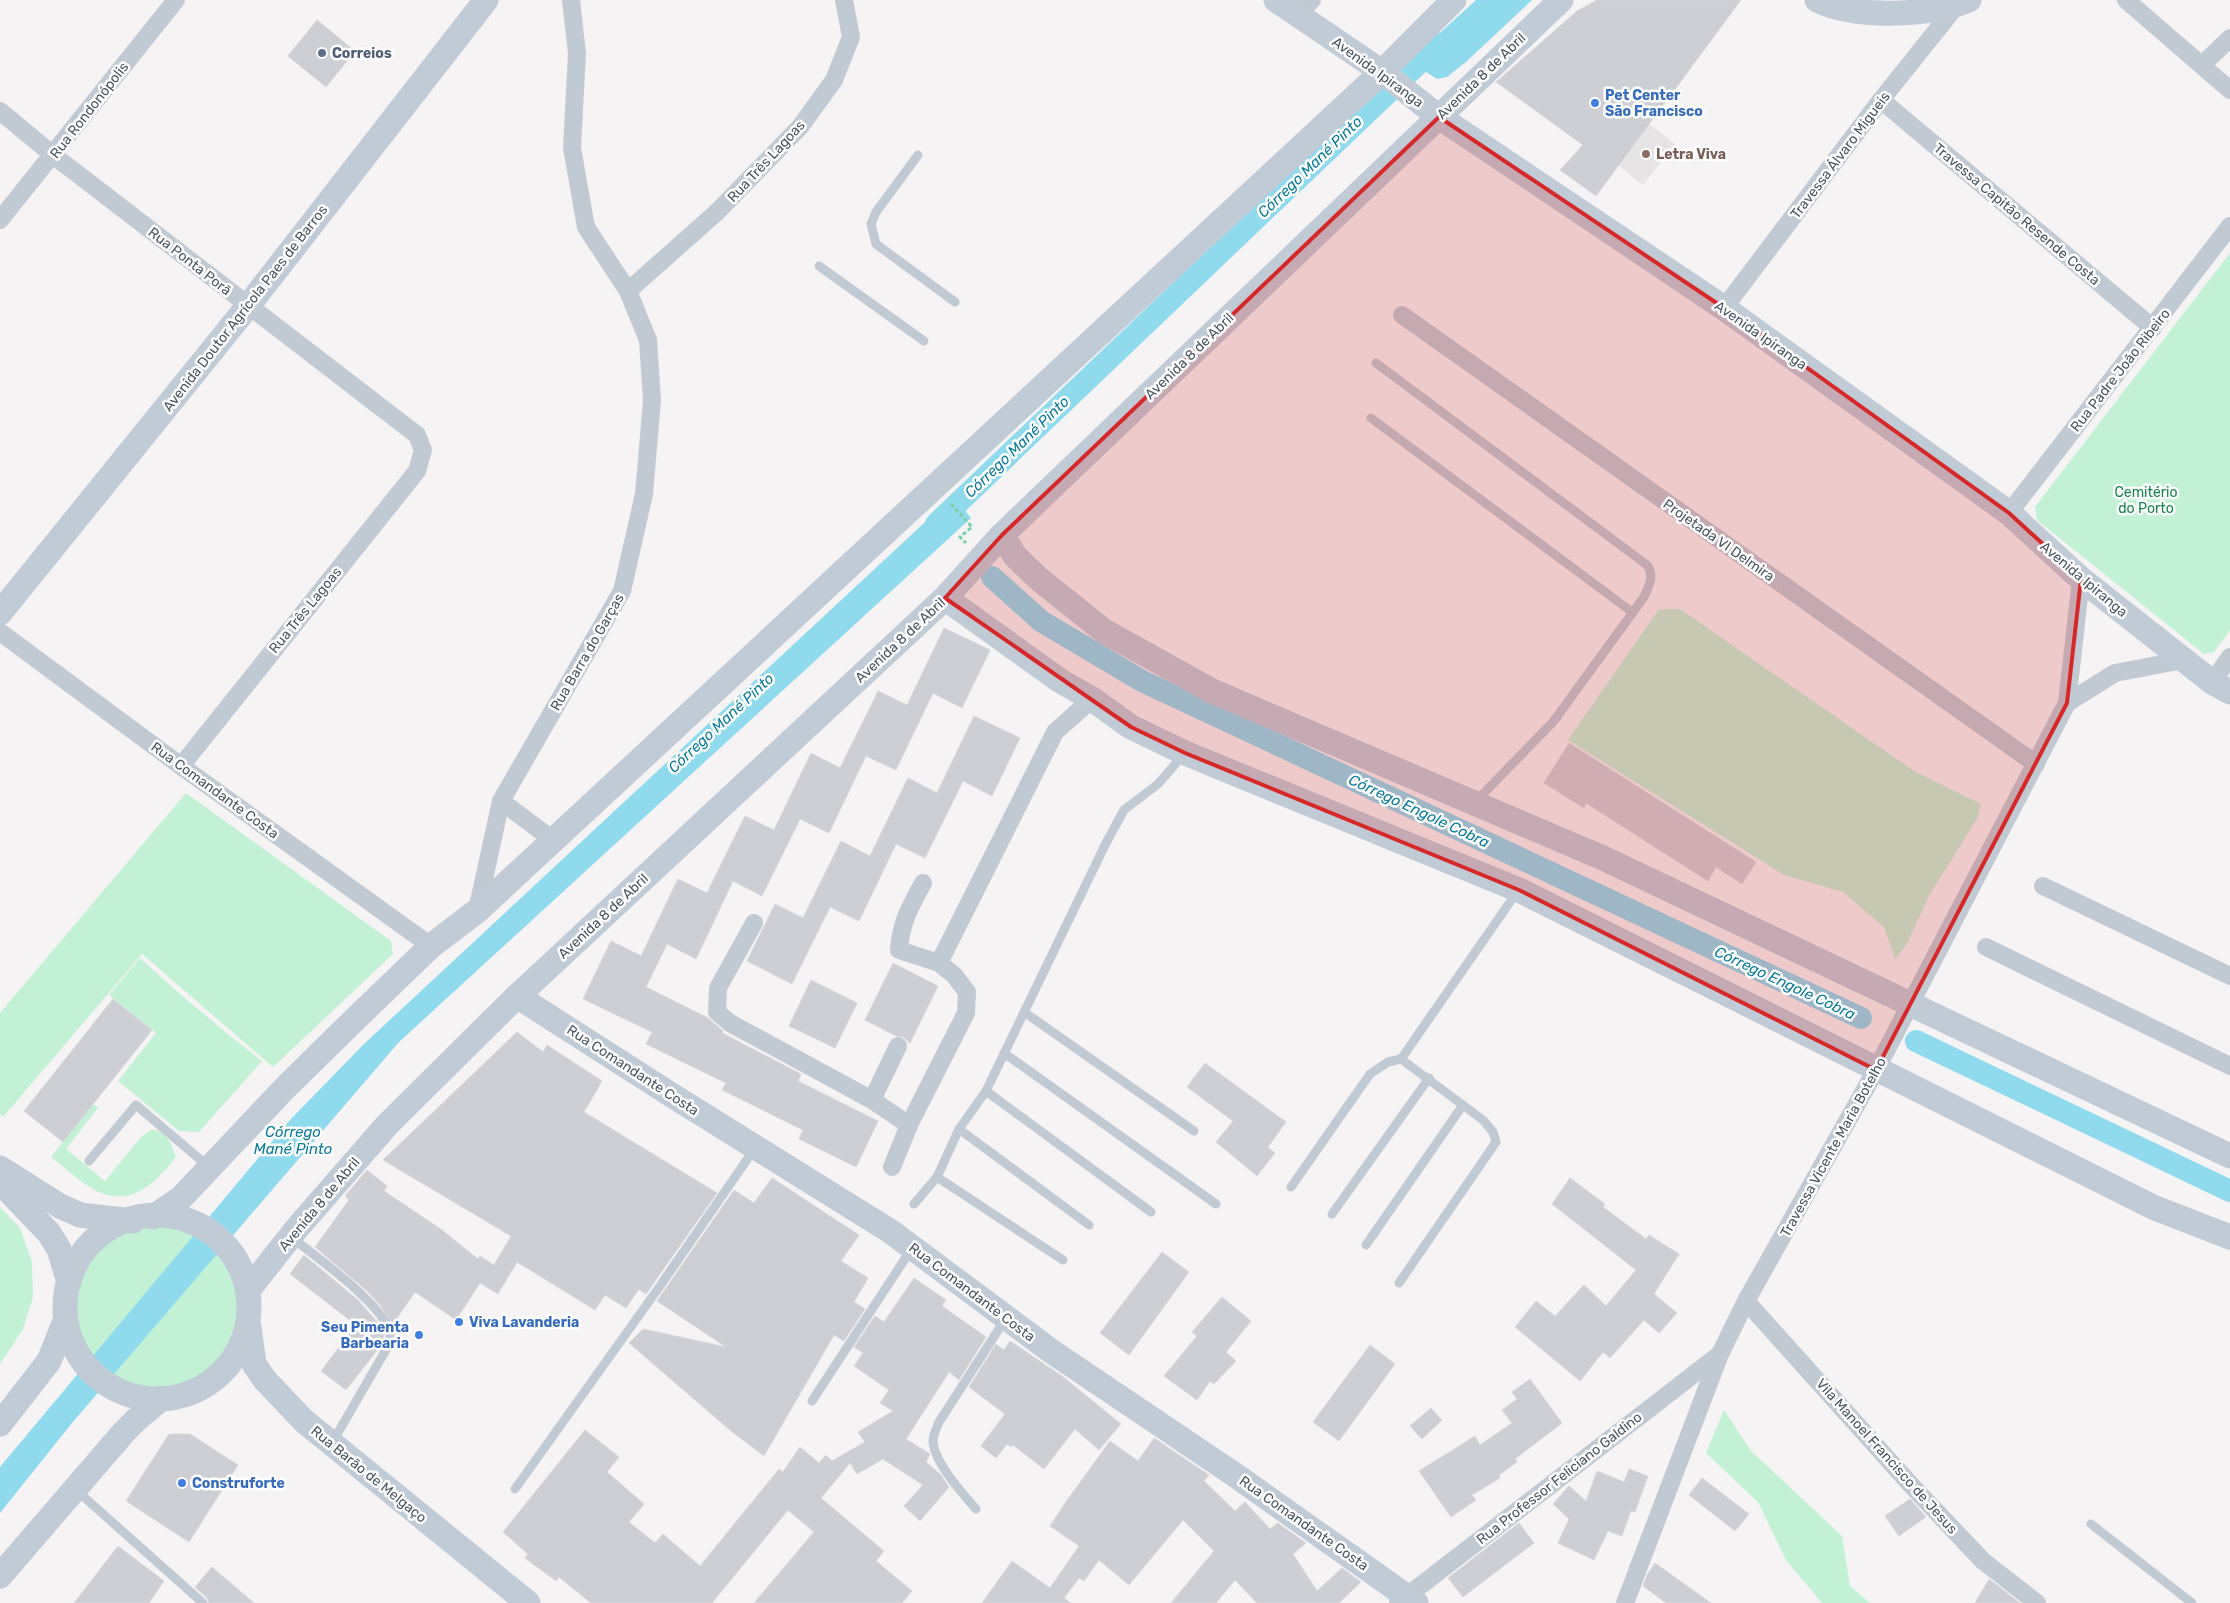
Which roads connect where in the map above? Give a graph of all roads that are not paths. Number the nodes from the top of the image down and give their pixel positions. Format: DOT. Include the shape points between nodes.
graph roads {
  1 [pos="176,0"];
  2 [pos="486,0"];
  3 [pos="571,0"];
  4 [pos="844,0"];
  5 [pos="1276,0"];
  6 [pos="1454,0"];
  7 [pos="1560,0"];
  8 [pos="1817,0"];
  9 [pos="2126,0"];
  10 [pos="1963,2"];
  11 [pos="1304,7"];
  12 [pos="2230,38"];
  13 [pos="2202,65"];
  14 [pos="1383,73"];
  15 [pos="2230,90"];
  16 [pos="1881,100"];
  17 [pos="0,111"];
  18 [pos="1436,114"];
  19 [pos="53,155"];
  20 [pos="918,155"];
  21 [pos="0,220"];
  22 [pos="2230,226"];
  23 [pos="819,266"];
  24 [pos="628,291"];
  25 [pos="954,302"];
  26 [pos="248,306"];
  27 [pos="1724,308"];
  28 [pos="1402,315"];
  29 [pos="2153,328"];
  30 [pos="924,341"];
  31 [pos="1376,363"];
  32 [pos="1371,418"];
  33 [pos="423,450"];
  34 [pos="2009,513"];
  35 [pos="1002,535"];
  36 [pos="2081,579"];
  37 [pos="945,598"];
  38 [pos="1632,612"];
  39 [pos="0,613"];
  40 [pos="0,632"];
  41 [pos="2230,657"];
  42 [pos="2183,660"];
  43 [pos="2221,687"];
  44 [pos="1092,699"];
  45 [pos="2067,703"];
  46 [pos="1185,753"];
  47 [pos="2036,764"];
  48 [pos="181,766"];
  49 [pos="501,801"];
  50 [pos="1474,803"];
  51 [pos="553,840"];
  52 [pos="923,883"];
  53 [pos="2043,886"];
  54 [pos="1519,890"];
  55 [pos="477,911"];
  56 [pos="754,923"];
  57 [pos="431,946"];
  58 [pos="1986,947"];
  59 [pos="939,963"];
  60 [pos="2230,976"];
  61 [pos="517,996"];
  62 [pos="1910,1005"];
  63 [pos="1024,1012"];
  64 [pos="898,1046"];
  65 [pos="1004,1053"];
  66 [pos="1401,1059"];
  67 [pos="2230,1066"];
  68 [pos="1876,1070"];
  69 [pos="1429,1078"];
  70 [pos="986,1090"];
  71 [pos="872,1100"];
  72 [pos="1463,1105"];
  73 [pos="909,1125"];
  74 [pos="958,1129"];
  75 [pos="1194,1131"];
  76 [pos="755,1148"];
  77 [pos="2230,1156"];
  78 [pos="89,1161"];
  79 [pos="892,1167"];
  80 [pos="0,1168"];
  81 [pos="210,1168"];
  82 [pos="937,1177"];
  83 [pos="0,1182"];
  84 [pos="1291,1186"];
  85 [pos="914,1204"];
  86 [pos="1216,1204"];
  87 [pos="1151,1212"];
  88 [pos="1332,1214"];
  89 [pos="144,1219"];
  90 [pos="1089,1225"];
  91 [pos="290,1237"];
  92 [pos="2230,1237"];
  93 [pos="1366,1245"];
  94 [pos="912,1248"];
  95 [pos="1063,1260"];
  96 [pos="69,1282"];
  97 [pos="1399,1283"];
  98 [pos="250,1289"];
  99 [pos="1746,1301"];
  100 [pos="1006,1318"];
  101 [pos="248,1320"];
  102 [pos="65,1321"];
  103 [pos="1720,1354"];
  104 [pos="162,1398"];
  105 [pos="812,1401"];
  106 [pos="0,1424"];
  107 [pos="332,1443"];
  108 [pos="75,1489"];
  109 [pos="515,1489"];
  110 [pos="976,1509"];
  111 [pos="2091,1524"];
  112 [pos="0,1576"];
  113 [pos="1407,1601"];
  114 [pos="203,1603"];
  115 [pos="528,1603"];
  116 [pos="1625,1603"];
  117 [pos="2036,1603"];
  118 [pos="2192,1603"];
  1 -- 19 [label="street, Rua Rondonópolis"];
  2 -- 26 [label="street, Avenida Doutor Agrícola Paes de Barros"];
  3 -- 24 [label="street, Rua Barra do Garças" via="577,53 572,148 586,227"];
  4 -- 24 [label="street, Rua Três Lagoas" via="851,37 834,80 800,127 717,212"];
  5 -- 11 [label="street, Avenida Ipiranga"];
  6 -- 14 [label="street"];
  7 -- 18 [label="street, Avenida 8 de Abril"];
  8 -- 10 [label="street" via="1868,12 1916,11"];
  9 -- 13 [label="street"];
  10 -- 16 [label="street, Travessa Álvaro Migueis"];
  11 -- 14 [label="street, Avenida Ipiranga"];
  12 -- 13 [label="street"];
  13 -- 15 [label="street"];
  14 -- 18 [label="street, Avenida Ipiranga"];
  14 -- 51 [label="street"];
  16 -- 27 [label="street, Travessa Álvaro Migueis"];
  16 -- 29 [label="street, Travessa Capitão Resende Costa"];
  17 -- 19 [label="street, Rua Ponta Porã"];
  18 -- 27 [label="street, Avenida Ipiranga"];
  18 -- 35 [label="street, Avenida 8 de Abril"];
  19 -- 21 [label="street, Rua Rondonópolis"];
  19 -- 26 [label="street, Rua Ponta Porã"];
  20 -- 25 [label="lane" via="876,212 871,224 876,244"];
  22 -- 29 [label="street, Rua Padre João Ribeiro"];
  23 -- 30 [label="lane"];
  24 -- 49 [label="street, Rua Barra do Garças" via="648,340 652,400 644,494 622,591"];
  26 -- 33 [label="street, Rua Ponta Porã" via="417,434"];
  26 -- 39 [label="street, Avenida Doutor Agrícola Paes de Barros"];
  27 -- 34 [label="street, Avenida Ipiranga"];
  28 -- 47 [label="street, Projetada VI Delmira"];
  29 -- 34 [label="street, Rua Padre João Ribeiro"];
  31 -- 38 [label="lane" via="1647,565 1652,580"];
  32 -- 38 [label="lane"];
  33 -- 48 [label="street, Rua Três Lagoas" via="417,470"];
  34 -- 36 [label="street, Avenida Ipiranga"];
  35 -- 37 [label="street, Avenida 8 de Abril"];
  35 -- 50 [label="street" via="1015,556 1033,573 1104,631 1212,691"];
  36 -- 42 [label="street, Avenida Ipiranga"];
  36 -- 45 [label="street, Travessa Vicente Maria Botelho"];
  37 -- 44 [label="street" via="1059,680"];
  37 -- 61 [label="street, Avenida 8 de Abril"];
  38 -- 50 [label="lane" via="1553,722"];
  40 -- 48 [label="street, Rua Comandante Costa"];
  41 -- 43 [label="street"];
  42 -- 43 [label="street, Avenida Ipiranga"];
  42 -- 45 [label="street" via="2115,673"];
  44 -- 46 [label="street" via="1131,727"];
  44 -- 59 [label="street" via="1055,732"];
  45 -- 47 [label="street, Travessa Vicente Maria Botelho"];
  46 -- 54 [label="street"];
  46 -- 63 [label="lane" via="1158,784 1124,810"];
  47 -- 62 [label="street, Travessa Vicente Maria Botelho"];
  48 -- 57 [label="street, Rua Comandante Costa"];
  49 -- 51 [label="street"];
  49 -- 55 [label="street, Rua Barra do Garças"];
  50 -- 62 [label="street" via="1603,858"];
  51 -- 55 [label="street"];
  52 -- 59 [label="street" via="904,919 899,950"];
  53 -- 60 [label="street"];
  54 -- 66 [label="lane"];
  54 -- 68 [label="street"];
  55 -- 57 [label="street"];
  56 -- 71 [label="street" via="718,988 716,1012 730,1024"];
  57 -- 81 [label="street" via="285,1088"];
  58 -- 67 [label="street"];
  59 -- 73 [label="street" via="967,992 966,1013"];
  61 -- 76 [label="street, Rua Comandante Costa"];
  61 -- 91 [label="street, Avenida 8 de Abril" via="387,1125"];
  62 -- 68 [label="street, Travessa Vicente Maria Botelho"];
  62 -- 77 [label="street"];
  63 -- 65 [label="lane"];
  63 -- 75 [label="lane"];
  64 -- 71 [label="street"];
  65 -- 70 [label="lane"];
  65 -- 86 [label="lane"];
  66 -- 69 [label="lane"];
  66 -- 84 [label="lane" via="1388,1062 1370,1074"];
  68 -- 92 [label="street" via="2155,1208"];
  68 -- 99 [label="street, Travessa Vicente Maria Botelho"];
  69 -- 72 [label="lane"];
  69 -- 88 [label="lane"];
  70 -- 74 [label="lane"];
  70 -- 87 [label="lane"];
  71 -- 73 [label="street"];
  72 -- 93 [label="lane"];
  72 -- 97 [label="lane" via="1483,1120 1493,1132 1496,1142"];
  73 -- 79 [label="street"];
  74 -- 82 [label="lane"];
  74 -- 90 [label="lane"];
  76 -- 94 [label="street, Rua Comandante Costa" via="890,1231"];
  76 -- 109 [label="lane"];
  78 -- 81 [label="lane" via="136,1105"];
  80 -- 89 [label="street" via="80,1215"];
  81 -- 89 [label="street" via="181,1198"];
  82 -- 85 [label="lane"];
  82 -- 95 [label="lane"];
  83 -- 96 [label="street" via="49,1233"];
  89 -- 96 [label="street" via="100,1239 76,1265"];
  89 -- 98 [label="street" via="180,1216 198,1221 234,1251"];
  91 -- 98 [label="street, Avenida 8 de Abril"];
  91 -- 107 [label="lane" via="360,1292 386,1323 390,1335 387,1348"];
  94 -- 100 [label="street, Rua Comandante Costa"];
  94 -- 105 [label="lane"];
  96 -- 102 [label="street"];
  98 -- 101 [label="street"];
  99 -- 103 [label="street, Travessa Vicente Maria Botelho"];
  99 -- 117 [label="street, Vila Manoel Francisco de Jesus" via="1983,1561"];
  100 -- 110 [label="lane" via="939,1422 933,1441 937,1456 953,1482"];
  100 -- 113 [label="street, Rua Comandante Costa" via="1235,1475"];
  101 -- 104 [label="street" via="237,1350 219,1374 191,1390"];
  101 -- 107 [label="street, Rua Barão de Melgaço" via="254,1364 304,1421"];
  102 -- 104 [label="street" via="72,1349 94,1378 117,1394"];
  102 -- 106 [label="street" via="49,1361"];
  103 -- 113 [label="street, Rua Professor Feliciano Galdino"];
  103 -- 116 [label="street, Travessa Vicente Maria Botelho"];
  104 -- 108 [label="street" via="137,1418"];
  107 -- 115 [label="street, Rua Barão de Melgaço"];
  108 -- 112 [label="street"];
  108 -- 114 [label="lane"];
  111 -- 118 [label="lane"];
}
